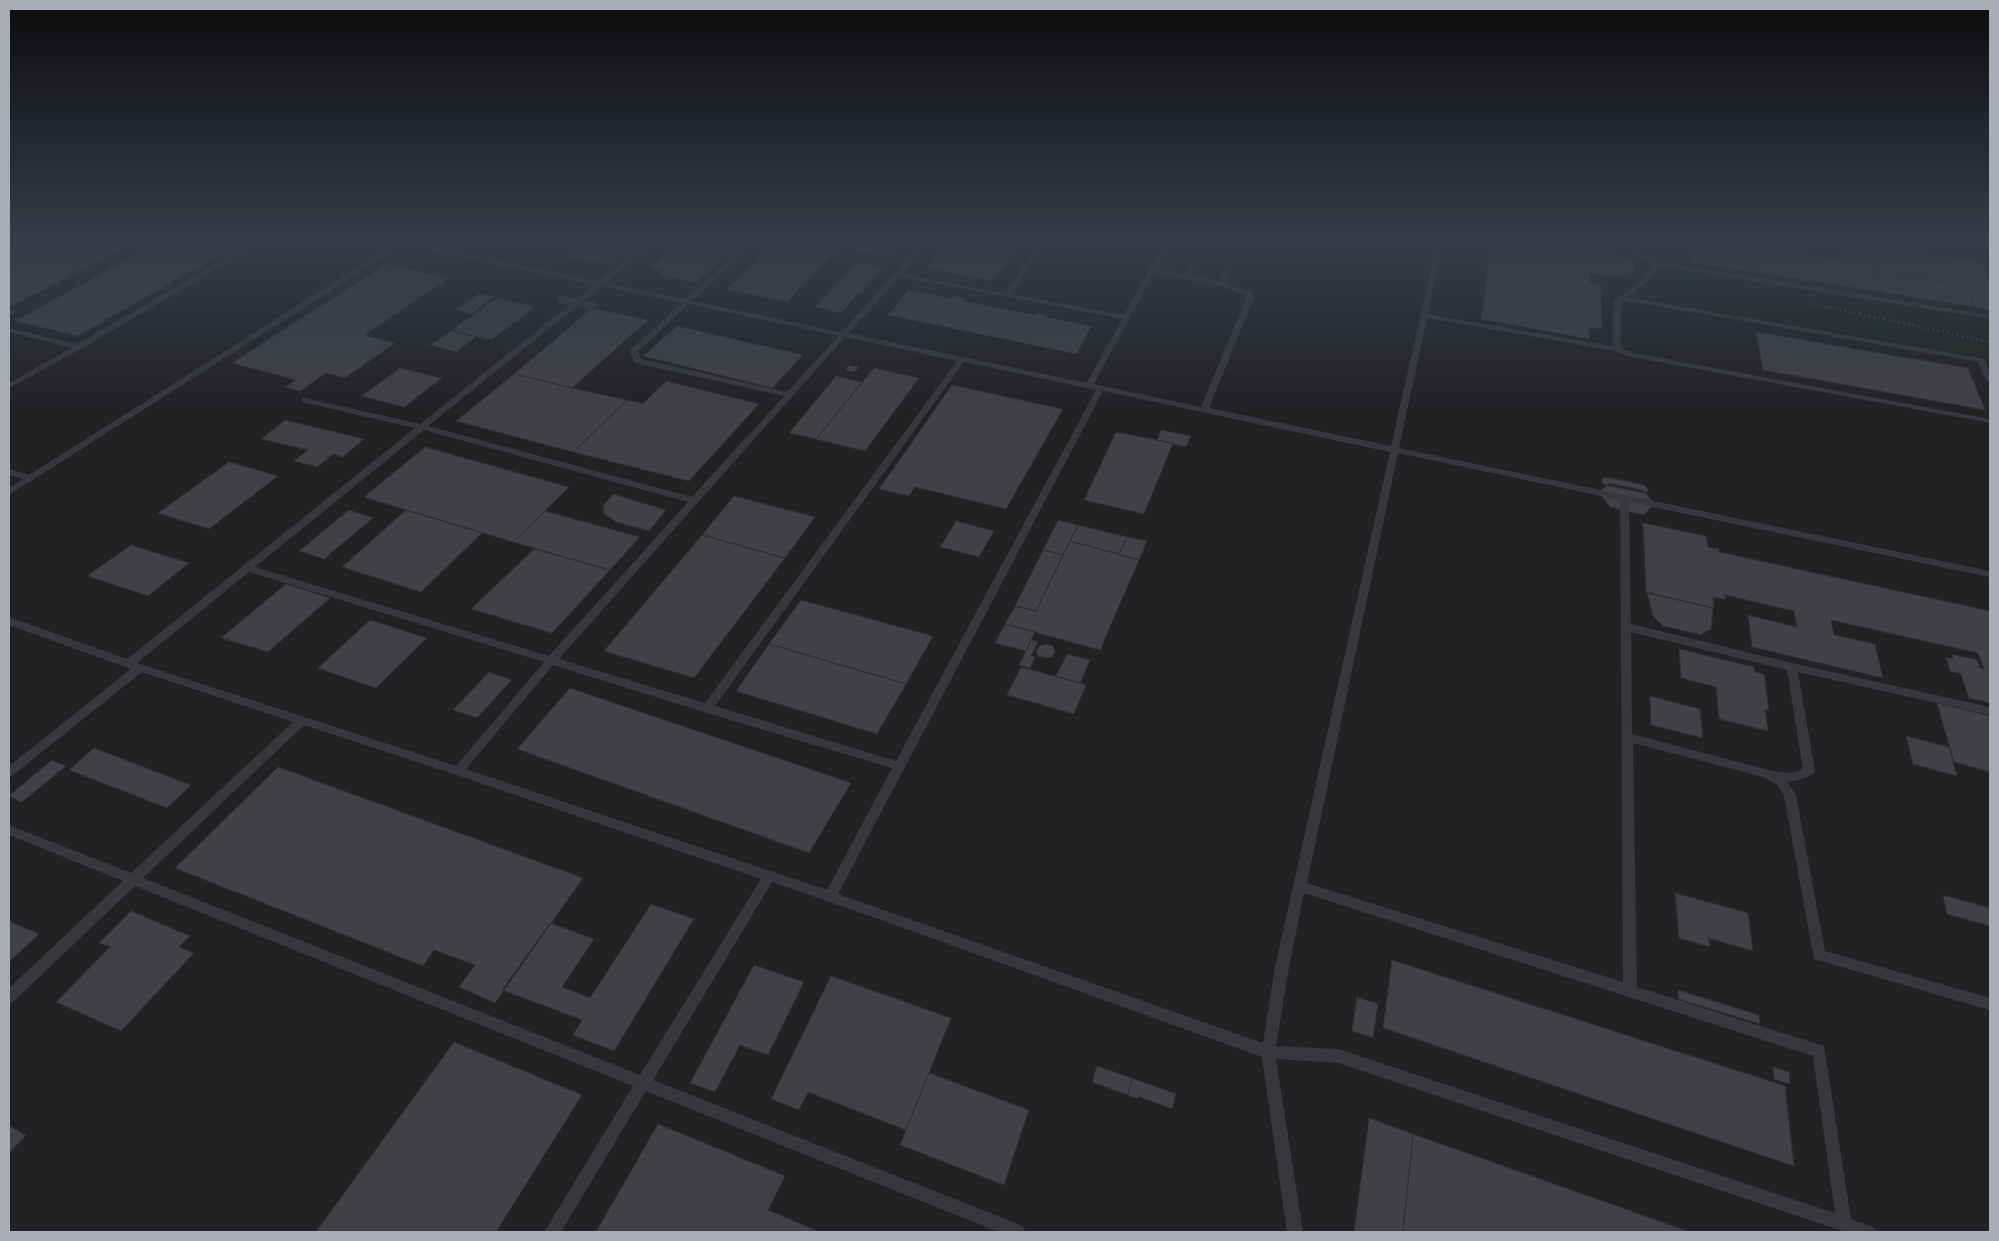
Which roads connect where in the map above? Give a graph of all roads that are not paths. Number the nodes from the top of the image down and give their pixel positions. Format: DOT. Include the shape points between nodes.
graph roads {
  1 [pos="166,296"];
  2 [pos="317,296"];
  3 [pos="584,296"];
  4 [pos="657,296"];
  5 [pos="693,296"];
  6 [pos="878,296"];
  7 [pos="1012,296"];
  8 [pos="1138,296"];
  9 [pos="1251,296"];
  10 [pos="1428,296"];
  11 [pos="1624,296"];
  12 [pos="1858,296"];
  13 [pos="1621,298"];
  14 [pos="561,299"];
  15 [pos="686,302"];
  16 [pos="593,306"];
  17 [pos="1424,315"];
  18 [pos="1990,317"];
  19 [pos="1126,318"];
  20 [pos="9,330"];
  21 [pos="843,334"];
  22 [pos="78,347"];
  23 [pos="1617,349"];
  24 [pos="962,359"];
  25 [pos="1981,360"];
  26 [pos="1990,361"];
  27 [pos="1990,381"];
  28 [pos="9,386"];
  29 [pos="1088,386"];
  30 [pos="1101,388"];
  31 [pos="789,395"];
  32 [pos="305,400"];
  33 [pos="1204,410"];
  34 [pos="1990,421"];
  35 [pos="421,427"];
  36 [pos="1395,449"];
  37 [pos="9,472"];
  38 [pos="30,478"];
  39 [pos="9,492"];
  40 [pos="1624,497"];
  41 [pos="695,501"];
  42 [pos="246,568"];
  43 [pos="1990,574"];
  44 [pos="9,620"];
  45 [pos="1626,627"];
  46 [pos="550,662"];
  47 [pos="128,664"];
  48 [pos="1792,667"];
  49 [pos="140,668"];
  50 [pos="707,709"];
  51 [pos="1990,710"];
  52 [pos="302,720"];
  53 [pos="1627,737"];
  54 [pos="899,766"];
  55 [pos="458,771"];
  56 [pos="9,772"];
  57 [pos="1766,774"];
  58 [pos="1793,778"];
  59 [pos="1790,796"];
  60 [pos="9,830"];
  61 [pos="769,876"];
  62 [pos="133,879"];
  63 [pos="1300,886"];
  64 [pos="830,896"];
  65 [pos="1630,991"];
  66 [pos="9,997"];
  67 [pos="1990,1004"];
  68 [pos="1268,1052"];
  69 [pos="643,1082"];
  70 [pos="1844,1224"];
  71 [pos="552,1232"];
  72 [pos="1018,1232"];
  73 [pos="1295,1232"];
  74 [pos="1868,1232"];
  1 -- 22 [label="lane"];
  2 -- 38 [label="lane"];
  3 -- 35 [label="lane"];
  4 -- 15 [label="lane"];
  5 -- 15 [label="lane"];
  6 -- 21 [label="lane"];
  7 -- 19 [label="lane"];
  8 -- 19 [label="lane"];
  9 -- 33 [label="lane"];
  10 -- 17 [label="lane"];
  11 -- 13 [label="lane"];
  12 -- 18 [label="lane"];
  13 -- 23 [label="lane" via="1617,301"];
  13 -- 25 [label="lane"];
  14 -- 16 [label="lane, bridge"];
  15 -- 21 [label="lane"];
  15 -- 31 [label="lane" via="634,352 638,361"];
  17 -- 23 [label="lane"];
  17 -- 36 [label="lane"];
  19 -- 29 [label="lane"];
  20 -- 22 [label="lane"];
  21 -- 24 [label="lane"];
  21 -- 31 [label="lane"];
  22 -- 28 [label="lane"];
  23 -- 34 [label="lane"];
  24 -- 29 [label="lane"];
  24 -- 50 [label="lane"];
  25 -- 26 [label="lane"];
  25 -- 27 [label="lane"];
  29 -- 30 [label="lane"];
  30 -- 33 [label="lane"];
  30 -- 54 [label="lane"];
  31 -- 41 [label="lane"];
  32 -- 35 [label="lane"];
  33 -- 36 [label="lane"];
  35 -- 41 [label="lane"];
  35 -- 42 [label="lane"];
  36 -- 40 [label="lane"];
  36 -- 63 [label="lane"];
  37 -- 38 [label="lane"];
  38 -- 39 [label="lane"];
  40 -- 43 [label="lane"];
  40 -- 45 [label="lane"];
  41 -- 46 [label="lane"];
  42 -- 46 [label="lane"];
  42 -- 47 [label="lane"];
  44 -- 47 [label="lane"];
  45 -- 48 [label="lane"];
  45 -- 53 [label="lane"];
  46 -- 50 [label="lane"];
  46 -- 55 [label="lane"];
  47 -- 49 [label="lane"];
  48 -- 51 [label="lane"];
  48 -- 58 [label="lane" via="1809,771"];
  49 -- 52 [label="lane"];
  49 -- 56 [label="lane"];
  50 -- 54 [label="lane"];
  52 -- 55 [label="lane"];
  52 -- 62 [label="lane"];
  53 -- 57 [label="lane"];
  53 -- 65 [label="lane"];
  54 -- 64 [label="lane"];
  55 -- 61 [label="lane"];
  57 -- 58 [label="lane"];
  57 -- 59 [label="lane" via="1781,782"];
  58 -- 59 [label="lane"];
  59 -- 67 [label="lane" via="1819,955"];
  60 -- 62 [label="lane"];
  61 -- 64 [label="lane"];
  61 -- 69 [label="lane"];
  62 -- 66 [label="lane"];
  62 -- 69 [label="lane"];
  63 -- 65 [label="lane"];
  63 -- 68 [label="lane"];
  64 -- 68 [label="lane"];
  65 -- 70 [label="lane" via="1819,1051"];
  68 -- 70 [label="lane" via="1338,1056"];
  68 -- 73 [label="lane"];
  69 -- 71 [label="lane"];
  69 -- 72 [label="lane"];
  70 -- 74 [label="lane"];
}
